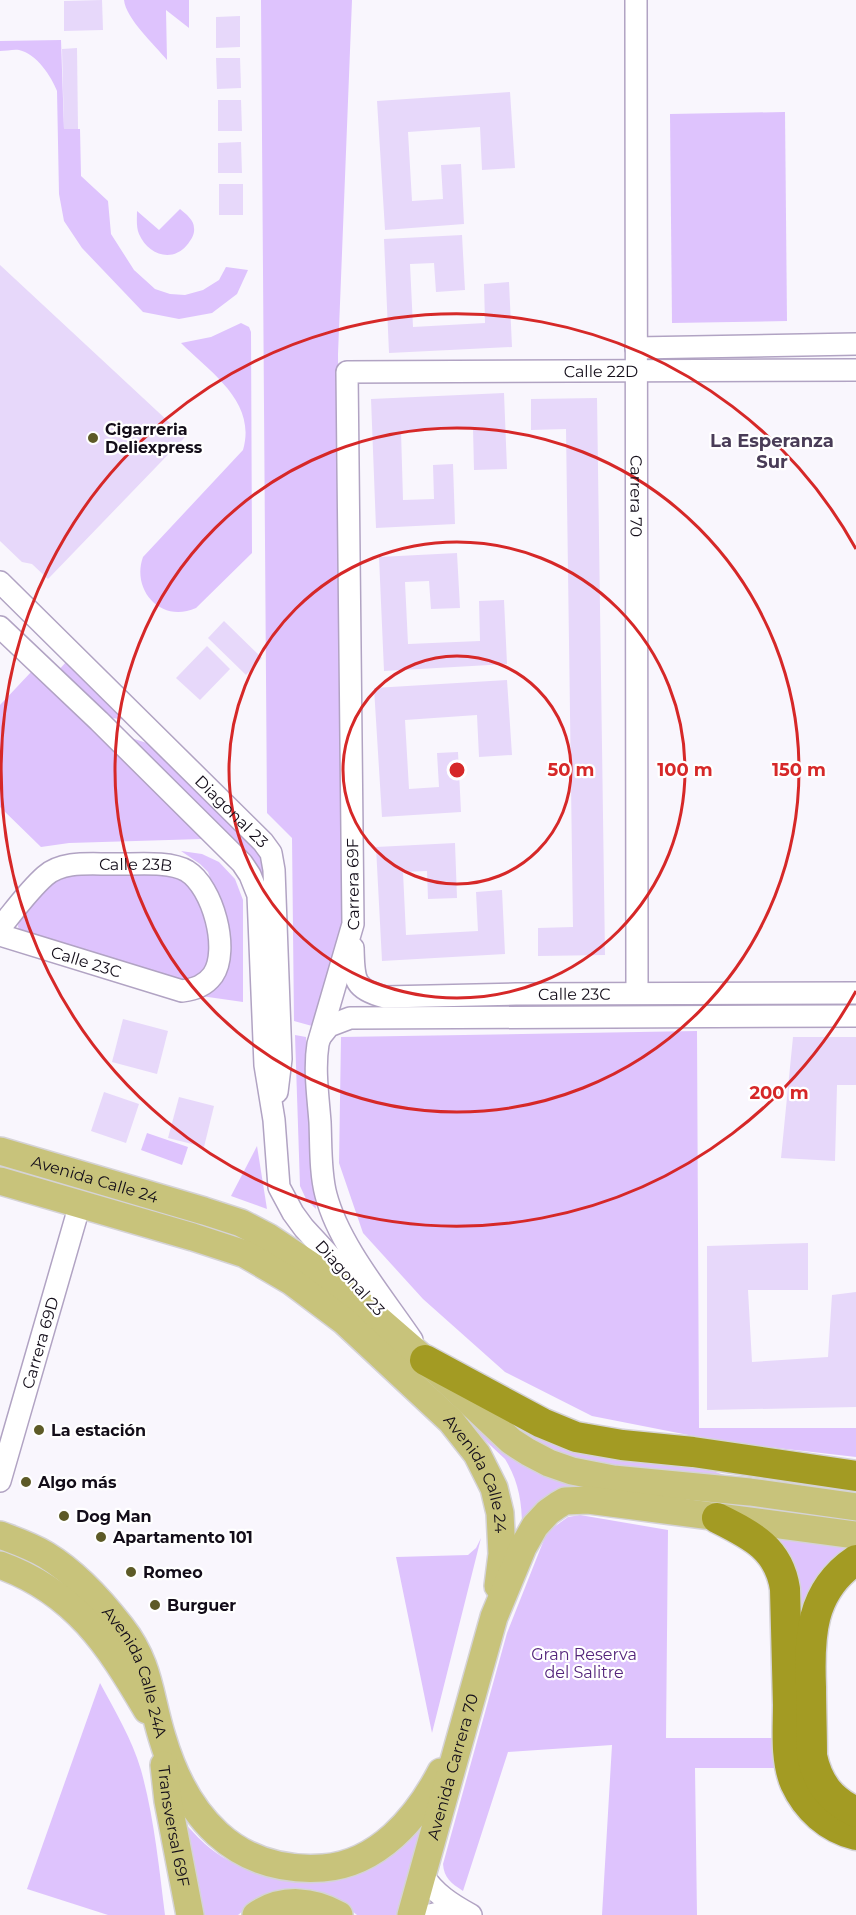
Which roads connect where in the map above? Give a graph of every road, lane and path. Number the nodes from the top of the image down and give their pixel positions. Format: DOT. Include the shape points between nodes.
graph roads {
  1 [pos="636,0"];
  2 [pos="856,344"];
  3 [pos="636,348"];
  4 [pos="856,370"];
  5 [pos="347,372"];
  6 [pos="636,372"];
  7 [pos="0,582"];
  8 [pos="0,627"];
  9 [pos="99,721"];
  10 [pos="159,739"];
  11 [pos="353,924"];
  12 [pos="0,928"];
  13 [pos="0,935"];
  14 [pos="172,989"];
  15 [pos="637,993"];
  16 [pos="856,993"];
  17 [pos="856,1016"];
  18 [pos="321,1036"];
  19 [pos="273,1120"];
  20 [pos="0,1152"];
  21 [pos="0,1181"];
  22 [pos="80,1204"];
  23 [pos="425,1360"];
  24 [pos="693,1452"];
  25 [pos="856,1476"];
  26 [pos="0,1481"];
  27 [pos="846,1505"];
  28 [pos="717,1518"];
  29 [pos="0,1535"];
  30 [pos="856,1535"];
  31 [pos="856,1560"];
  32 [pos="0,1565"];
  33 [pos="494,1617"];
  34 [pos="462,1731"];
  35 [pos="161,1736"];
  36 [pos="856,1812"];
  37 [pos="856,1835"];
  38 [pos="422,1874"];
  39 [pos="190,1915"];
  40 [pos="256,1915"];
  41 [pos="339,1915"];
  42 [pos="411,1915"];
  43 [pos="430,1915"];
  44 [pos="464,1915"];
  45 [pos="471,1915"];
  1 -- 3 [label="street, Carrera 70"];
  2 -- 3 [label="street, Calle 22D"];
  3 -- 6 [label="street, Carrera 70"];
  4 -- 6 [label="street, Calle 22D"];
  5 -- 6 [label="street, Calle 22D"];
  5 -- 11 [label="street, Carrera 69F"];
  6 -- 15 [label="street, Carrera 70"];
  7 -- 10 [label="street, Diagonal 23"];
  8 -- 9 [label="street, Diagonal 23"];
  9 -- 10 [label="street"];
  9 -- 19 [label="street, Diagonal 23" via="250,875 258,895 265,1065"];
  10 -- 19 [label="street, Diagonal 23" via="263,842 273,860 281,1059"];
  11 -- 15 [label="street, Calle 23C" via="354,976 363,989 385,998"];
  11 -- 18 [label="street, Carrera 69F"];
  12 -- 14 [label="street, Calle 23B" via="45,875 61,866 174,865 202,885 211,902 217,920 218,951 214,973 200,987"];
  13 -- 14 [label="street, Calle 23C"];
  15 -- 16 [label="street, Calle 23C"];
  17 -- 18 [label="street, Calle 23C" via="351,1018 329,1026"];
  18 -- 23 [label="street, Carrera 69F" via="316,1054 318,1102 325,1192 332,1214 344,1239"];
  19 -- 23 [label="street, Diagonal 23" via="279,1187 293,1213"];
  20 -- 23 [label="main road, Avenida Calle 24" via="240,1223 334,1281"];
  21 -- 22 [label="main road, Avenida Calle 24"];
  22 -- 26 [label="street, Carrera 69D"];
  22 -- 33 [label="main road, Avenida Calle 24" via="225,1247 261,1262 344,1321 451,1420 477,1454 500,1507 502,1554"];
  23 -- 24 [label="highway" via="576,1437"];
  23 -- 27 [label="main road, Avenida Calle 24" via="511,1441 572,1471"];
  24 -- 25 [label="highway"];
  24 -- 27 [label="main road"];
  28 -- 30 [label="main road, Avenida Calle 24"];
  28 -- 33 [label="main road, Avenida Calle 24" via="588,1500 558,1504 535,1526"];
  28 -- 37 [label="highway" via="756,1540 780,1568 785,1589 789,1753 794,1781 824,1820"];
  29 -- 35 [label="main road, Avenida Calle 24A" via="61,1565 121,1626 147,1675"];
  31 -- 36 [label="highway" via="842,1570 825,1593 814,1618 810,1648 814,1767 833,1799"];
  32 -- 35 [label="main road, Avenida Calle 24A" via="59,1596 86,1621 109,1647"];
  33 -- 34 [label="main road, Avenida Carrera 70"];
  34 -- 35 [label="main road" via="424,1801 405,1826 357,1860 307,1869 255,1859 207,1824 174,1772"];
  34 -- 38 [label="main road, Avenida Carrera 70"];
  35 -- 39 [label="main road, Transversal 69F" via="168,1801"];
  38 -- 42 [label="main road, Avenida Carrera 70"];
  38 -- 45 [label="street" via="441,1897"];
  40 -- 41 [label="main road" via="293,1902 324,1906"];
  43 -- 44 [label="street"];
}
